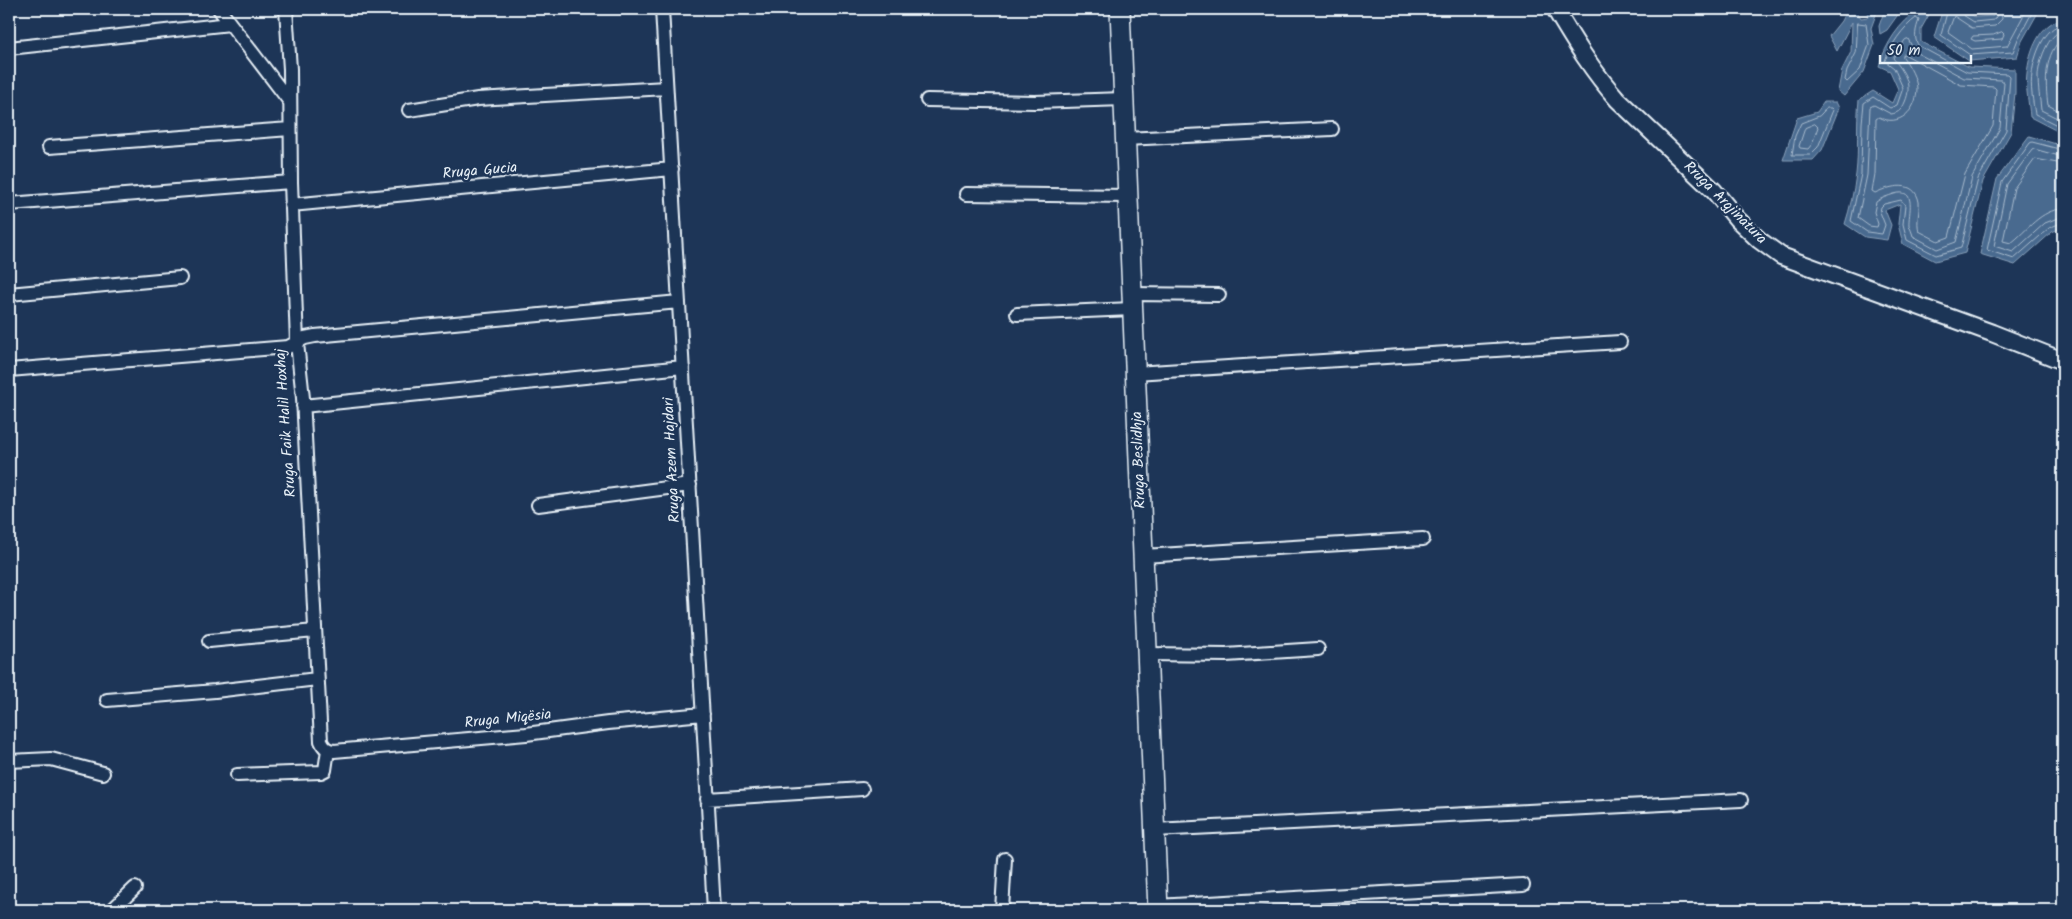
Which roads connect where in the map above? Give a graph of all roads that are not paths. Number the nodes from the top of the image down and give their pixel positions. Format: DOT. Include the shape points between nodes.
graph roads {
  1 [pos="219,9"];
  2 [pos="286,9"];
  3 [pos="662,9"];
  4 [pos="1120,9"];
  5 [pos="1555,9"];
  6 [pos="230,24"];
  7 [pos="9,48"];
  8 [pos="666,88"];
  9 [pos="1124,99"];
  10 [pos="927,100"];
  11 [pos="290,102"];
  12 [pos="409,110"];
  13 [pos="290,129"];
  14 [pos="1332,129"];
  15 [pos="1125,139"];
  16 [pos="49,147"];
  17 [pos="672,169"];
  18 [pos="291,182"];
  19 [pos="966,194"];
  20 [pos="1128,196"];
  21 [pos="9,204"];
  22 [pos="291,205"];
  23 [pos="180,278"];
  24 [pos="9,294"];
  25 [pos="1219,295"];
  26 [pos="679,302"];
  27 [pos="1132,302"];
  28 [pos="1017,314"];
  29 [pos="1620,342"];
  30 [pos="297,343"];
  31 [pos="2063,361"];
  32 [pos="683,367"];
  33 [pos="9,370"];
  34 [pos="1135,373"];
  35 [pos="304,406"];
  36 [pos="690,485"];
  37 [pos="538,505"];
  38 [pos="1423,539"];
  39 [pos="1143,556"];
  40 [pos="315,631"];
  41 [pos="209,642"];
  42 [pos="1318,649"];
  43 [pos="1147,654"];
  44 [pos="317,679"];
  45 [pos="107,700"];
  46 [pos="703,714"];
  47 [pos="324,746"];
  48 [pos="9,761"];
  49 [pos="104,773"];
  50 [pos="237,775"];
  51 [pos="862,789"];
  52 [pos="707,799"];
  53 [pos="1741,800"];
  54 [pos="1154,830"];
  55 [pos="1005,860"];
  56 [pos="1524,886"];
  57 [pos="135,888"];
  58 [pos="1158,908"];
  59 [pos="112,910"];
  60 [pos="714,910"];
  61 [pos="1002,910"];
  1 -- 6 [label="street"];
  2 -- 11 [label="street, Rruga Faik Halil Hoxhaj"];
  3 -- 8 [label="street, Rruga Azem Hajdari"];
  4 -- 9 [label="main road, Rruga Beslidhja"];
  5 -- 31 [label="street, Rruga Argjinatura" via="1618,100 1701,178 1759,240 1781,256"];
  6 -- 7 [label="street"];
  6 -- 11 [label="street"];
  8 -- 12 [label="street" via="478,99"];
  8 -- 17 [label="street, Rruga Azem Hajdari"];
  9 -- 10 [label="street" via="1036,102"];
  9 -- 15 [label="main road, Rruga Beslidhja"];
  11 -- 13 [label="street, Rruga Faik Halil Hoxhaj"];
  13 -- 16 [label="street"];
  13 -- 18 [label="street, Rruga Faik Halil Hoxhaj"];
  14 -- 15 [label="street"];
  15 -- 20 [label="main road, Rruga Beslidhja"];
  17 -- 22 [label="street, Rruga Gucia"];
  17 -- 26 [label="street, Rruga Azem Hajdari"];
  18 -- 21 [label="street"];
  18 -- 22 [label="street, Rruga Faik Halil Hoxhaj"];
  19 -- 20 [label="street"];
  20 -- 27 [label="main road, Rruga Beslidhja"];
  22 -- 30 [label="street, Rruga Faik Halil Hoxhaj"];
  23 -- 24 [label="street"];
  25 -- 27 [label="street"];
  26 -- 30 [label="street" via="315,336"];
  26 -- 32 [label="street, Rruga Azem Hajdari"];
  27 -- 28 [label="street"];
  27 -- 34 [label="main road, Rruga Beslidhja"];
  29 -- 34 [label="street"];
  30 -- 33 [label="street" via="288,347"];
  30 -- 35 [label="street, Rruga Faik Halil Hoxhaj"];
  32 -- 35 [label="street"];
  32 -- 36 [label="street, Rruga Azem Hajdari"];
  34 -- 39 [label="main road, Rruga Beslidhja"];
  35 -- 40 [label="street, Rruga Faik Halil Hoxhaj"];
  36 -- 37 [label="street"];
  36 -- 46 [label="street, Rruga Azem Hajdari"];
  38 -- 39 [label="street"];
  39 -- 43 [label="main road, Rruga Beslidhja"];
  40 -- 41 [label="street"];
  40 -- 44 [label="street, Rruga Faik Halil Hoxhaj"];
  42 -- 43 [label="street" via="1226,655"];
  43 -- 54 [label="main road, Rruga Beslidhja"];
  44 -- 45 [label="street"];
  44 -- 47 [label="street, Rruga Faik Halil Hoxhaj"];
  46 -- 47 [label="street, Rruga Miqësia" via="526,734"];
  46 -- 52 [label="street, Rruga Azem Hajdari"];
  47 -- 50 [label="street" via="327,766 321,772"];
  48 -- 49 [label="street" via="51,759"];
  51 -- 52 [label="street"];
  52 -- 60 [label="street, Rruga Azem Hajdari"];
  53 -- 54 [label="street"];
  54 -- 58 [label="main road, Rruga Beslidhja"];
  55 -- 61 [label="street"];
  56 -- 58 [label="street"];
  57 -- 59 [label="street"];
}
